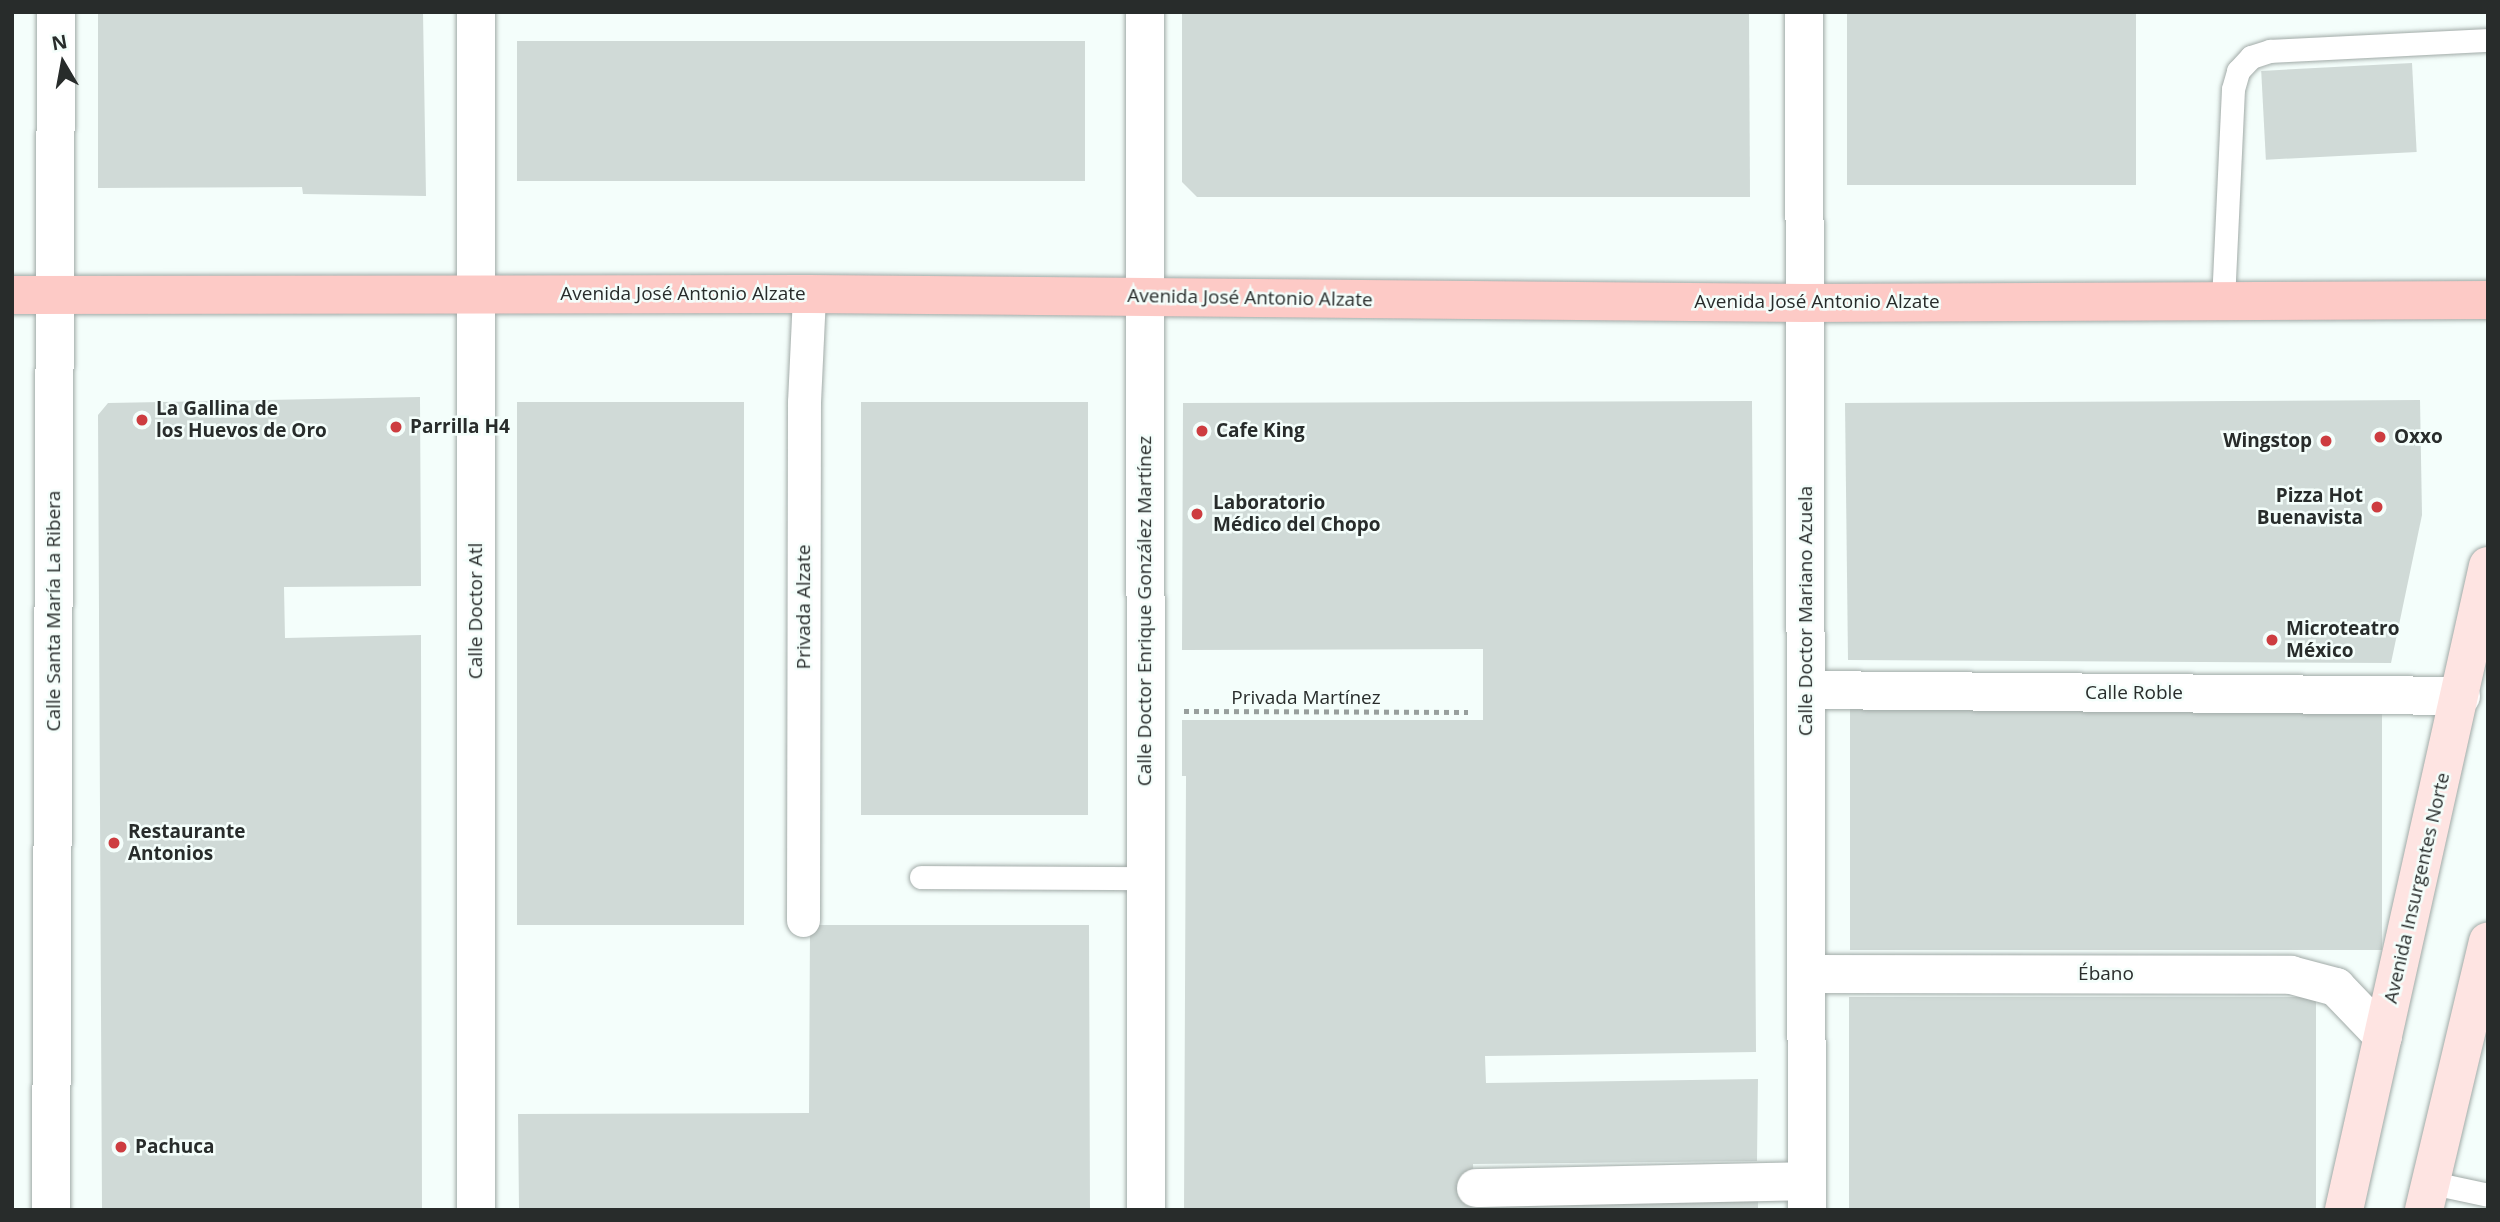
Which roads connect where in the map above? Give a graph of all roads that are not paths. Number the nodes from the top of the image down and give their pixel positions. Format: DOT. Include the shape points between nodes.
graph roads {
  1 [pos="55,12"];
  2 [pos="476,12"];
  3 [pos="1145,12"];
  4 [pos="1804,12"];
  5 [pos="2488,40"];
  6 [pos="476,294"];
  7 [pos="809,294"];
  8 [pos="12,295"];
  9 [pos="56,295"];
  10 [pos="1146,297"];
  11 [pos="2488,300"];
  12 [pos="2223,301"];
  13 [pos="1805,303"];
  14 [pos="2488,566"];
  15 [pos="1806,690"];
  16 [pos="2461,696"];
  17 [pos="921,877"];
  18 [pos="1146,878"];
  19 [pos="803,920"];
  20 [pos="2488,942"];
  21 [pos="1806,974"];
  22 [pos="2383,1036"];
  23 [pos="1476,1188"];
  24 [pos="1807,1195"];
  25 [pos="2488,1195"];
  26 [pos="2430,1202"];
  27 [pos="51,1210"];
  28 [pos="476,1210"];
  29 [pos="1146,1210"];
  30 [pos="2344,1210"];
  1 -- 9 [label="street, Calle Santa María La Ribera"];
  2 -- 6 [label="street, Calle Doctor Atl"];
  3 -- 10 [label="street, Calle Doctor Enrique González Martínez"];
  4 -- 13 [label="street, Calle Doctor Mariano Azuela"];
  5 -- 12 [label="lane" via="2270,51 2251,57 2238,71 2233,89"];
  6 -- 7 [label="main road, Avenida José Antonio Alzate"];
  6 -- 9 [label="main road, Avenida José Antonio Alzate"];
  6 -- 28 [label="street, Calle Doctor Atl"];
  7 -- 10 [label="main road, Avenida José Antonio Alzate"];
  7 -- 19 [label="street, Privada Alzate" via="804,402"];
  8 -- 9 [label="main road, Avenida José Antonio Alzate"];
  9 -- 27 [label="street, Calle Santa María La Ribera"];
  10 -- 13 [label="main road, Avenida José Antonio Alzate"];
  10 -- 18 [label="street, Calle Doctor Enrique González Martínez"];
  11 -- 12 [label="main road, Avenida José Antonio Alzate"];
  12 -- 13 [label="main road, Avenida José Antonio Alzate"];
  13 -- 15 [label="street, Calle Doctor Mariano Azuela"];
  14 -- 16 [label="main road, Avenida Insurgentes Norte"];
  15 -- 16 [label="street, Calle Roble"];
  15 -- 21 [label="street, Calle Doctor Mariano Azuela"];
  16 -- 22 [label="main road, Avenida Insurgentes Norte"];
  17 -- 18 [label="lane"];
  18 -- 29 [label="street, Calle Doctor Enrique González Martínez"];
  20 -- 26 [label="main road"];
  21 -- 22 [label="street, Ébano" via="2291,975 2336,987"];
  21 -- 24 [label="street, Calle Doctor Mariano Azuela"];
  22 -- 30 [label="main road, Avenida Insurgentes Norte"];
  23 -- 24 [label="street"];
  25 -- 26 [label="lane"];
}
